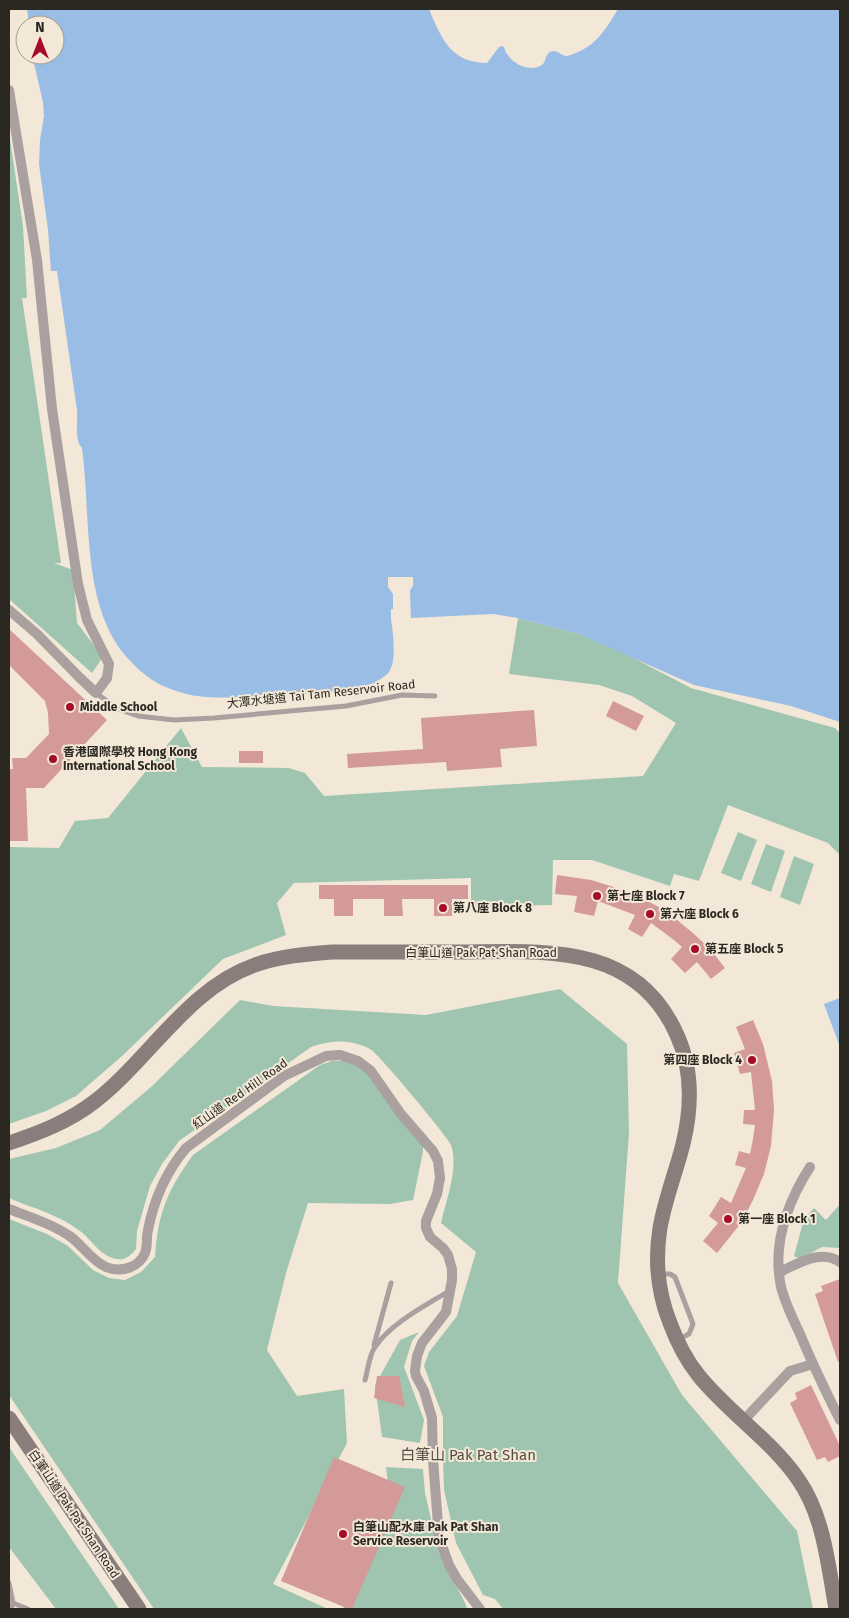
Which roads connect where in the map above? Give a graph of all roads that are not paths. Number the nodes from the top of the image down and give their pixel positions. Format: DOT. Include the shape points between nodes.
graph roads {
  1 [pos="9,90"];
  2 [pos="9,610"];
  3 [pos="96,693"];
  4 [pos="435,696"];
  5 [pos="9,1143"];
  6 [pos="810,1167"];
  7 [pos="9,1209"];
  8 [pos="840,1262"];
  9 [pos="780,1272"];
  10 [pos="659,1274"];
  11 [pos="390,1284"];
  12 [pos="451,1289"];
  13 [pos="677,1340"];
  14 [pos="374,1348"];
  15 [pos="812,1364"];
  16 [pos="365,1380"];
  17 [pos="9,1418"];
  18 [pos="840,1420"];
  19 [pos="743,1421"];
  20 [pos="9,1583"];
  21 [pos="13,1603"];
  22 [pos="11,1609"];
  23 [pos="28,1609"];
  24 [pos="139,1609"];
  25 [pos="480,1609"];
  26 [pos="836,1609"];
  1 -- 3 [label="street" via="37,260 52,409 78,584 88,620 109,664 107,678"];
  2 -- 3 [label="street, 大潭水塘道 Tai Tam Reservoir Road" via="38,634"];
  3 -- 4 [label="lane, 大潭水塘道 Tai Tam Reservoir Road" via="118,709 138,716 174,720 346,706 402,695"];
  5 -- 10 [label="street, 白筆山道 Pak Pat Shan Road" via="82,1111 105,1093 210,991 253,966 292,956 333,952 532,951 581,957 622,973 644,989 668,1017 686,1059 690,1083 689,1110 660,1228"];
  6 -- 9 [label="street" via="788,1206 779,1250"];
  7 -- 12 [label="street, 紅山道 Red Hill Road" via="66,1234 105,1266 123,1270 135,1264 146,1252 147,1232 159,1190 186,1148 289,1073 326,1056 345,1055 372,1071 401,1114 436,1156 439,1183 426,1228 449,1258"];
  8 -- 9 [label="street" via="825,1256 814,1257"];
  9 -- 15 [label="street" via="781,1287"];
  10 -- 13 [label="street, 白筆山道 Pak Pat Shan Road" via="664,1306"];
  10 -- 13 [label="lane" via="675,1277 693,1324 689,1334"];
  11 -- 14 [label="lane"];
  12 -- 14 [label="lane" via="395,1326"];
  12 -- 25 [label="street, 紅山道 Red Hill Road" via="445,1315 420,1348 415,1371 432,1418 439,1537 457,1579"];
  13 -- 19 [label="street, 白筆山道 Pak Pat Shan Road" via="699,1376"];
  14 -- 16 [label="lane"];
  15 -- 18 [label="street"];
  15 -- 19 [label="street" via="790,1371"];
  17 -- 24 [label="street, 白筆山道 Pak Pat Shan Road"];
  19 -- 26 [label="street, 白筆山道 Pak Pat Shan Road" via="780,1456 807,1493 822,1537"];
  20 -- 21 [label="lane"];
  21 -- 22 [label="lane"];
  21 -- 23 [label="lane"];
}
